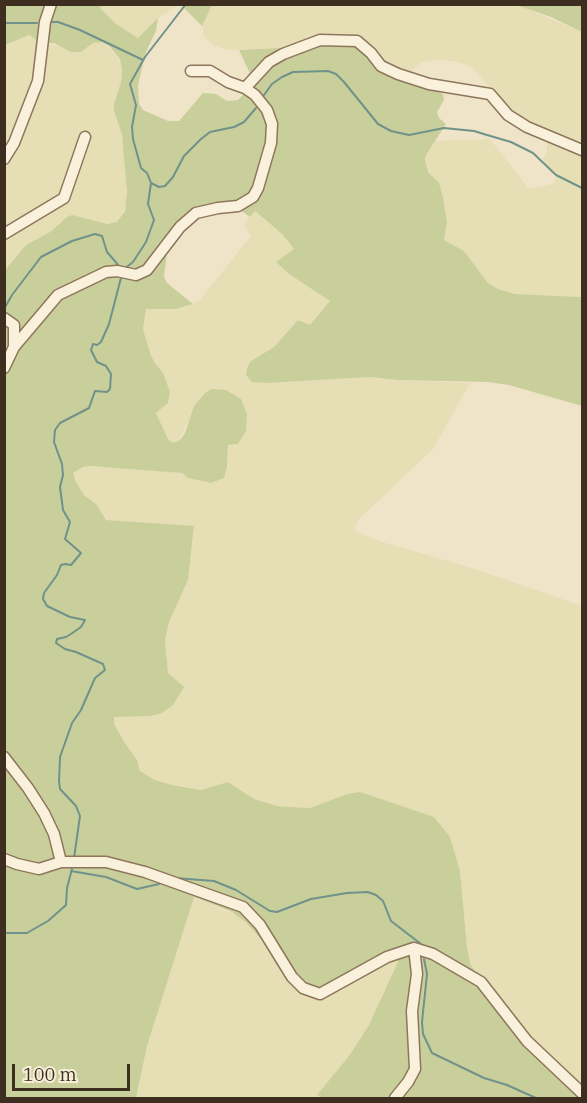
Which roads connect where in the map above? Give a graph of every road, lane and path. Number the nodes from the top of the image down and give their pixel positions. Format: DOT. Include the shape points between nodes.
graph roads {
  1 [pos="51,4"];
  2 [pos="191,71"];
  3 [pos="245,88"];
  4 [pos="85,137"];
  5 [pos="582,150"];
  6 [pos="4,159"];
  7 [pos="4,234"];
  8 [pos="4,318"];
  9 [pos="14,347"];
  10 [pos="4,368"];
  11 [pos="4,757"];
  12 [pos="4,859"];
  13 [pos="61,862"];
  14 [pos="414,948"];
  15 [pos="582,1093"];
  16 [pos="394,1098"];
  1 -- 6 [label="street" via="38,81"];
  2 -- 3 [label="street" via="210,70"];
  3 -- 5 [label="street" via="269,62 284,54 320,40 357,41 381,66 429,84 490,94 508,115 527,127"];
  3 -- 9 [label="street" via="267,110 272,124 271,143 253,197 238,206 196,213 180,227 147,270 136,275 106,272 58,295"];
  4 -- 7 [label="street" via="64,198"];
  8 -- 9 [label="street" via="14,325"];
  9 -- 10 [label="street"];
  11 -- 13 [label="street" via="44,813"];
  12 -- 13 [label="street" via="39,869"];
  13 -- 14 [label="street" via="106,862 243,908 260,925 292,977 303,988 320,994 387,957"];
  14 -- 15 [label="street" via="433,954 481,982 527,1041"];
  14 -- 16 [label="street" via="415,1069"];
}
